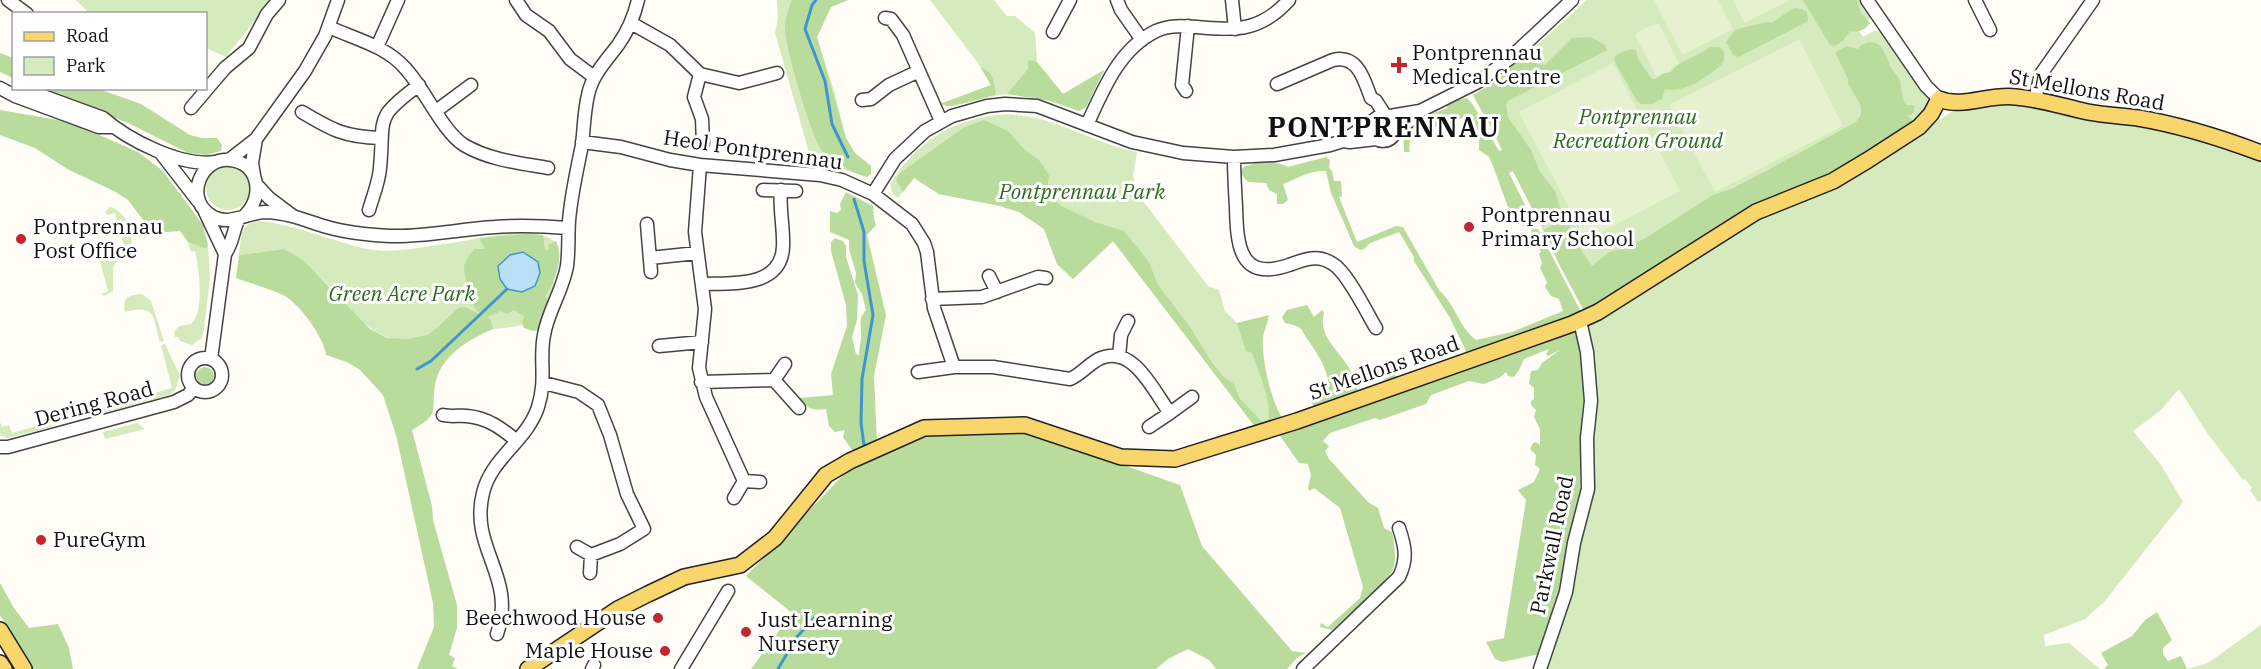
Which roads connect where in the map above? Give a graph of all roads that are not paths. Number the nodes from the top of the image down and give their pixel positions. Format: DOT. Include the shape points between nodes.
graph roads {
  1 [pos="8,0"];
  2 [pos="279,0"];
  3 [pos="338,0"];
  4 [pos="398,0"];
  5 [pos="516,0"];
  6 [pos="638,0"];
  7 [pos="1070,0"];
  8 [pos="1117,0"];
  9 [pos="1232,0"];
  10 [pos="1289,0"];
  11 [pos="1572,0"];
  12 [pos="1867,0"];
  13 [pos="1975,0"];
  14 [pos="2093,0"];
  15 [pos="24,12"];
  16 [pos="885,18"];
  17 [pos="631,23"];
  18 [pos="1188,26"];
  19 [pos="329,27"];
  20 [pos="1234,29"];
  21 [pos="1990,30"];
  22 [pos="1053,32"];
  23 [pos="1142,40"];
  24 [pos="377,47"];
  25 [pos="919,71"];
  26 [pos="777,73"];
  27 [pos="700,74"];
  28 [pos="594,77"];
  29 [pos="1277,84"];
  30 [pos="207,85"];
  31 [pos="418,85"];
  32 [pos="471,85"];
  33 [pos="0,86"];
  34 [pos="26,90"];
  35 [pos="201,91"];
  36 [pos="1186,91"];
  37 [pos="1371,98"];
  38 [pos="1940,99"];
  39 [pos="862,100"];
  40 [pos="2035,100"];
  41 [pos="190,108"];
  42 [pos="302,111"];
  43 [pos="436,111"];
  44 [pos="1420,111"];
  45 [pos="1387,116"];
  46 [pos="941,121"];
  47 [pos="1372,121"];
  48 [pos="1087,125"];
  49 [pos="113,127"];
  50 [pos="1396,131"];
  51 [pos="380,138"];
  52 [pos="256,139"];
  53 [pos="1376,139"];
  54 [pos="1343,141"];
  55 [pos="582,142"];
  56 [pos="702,143"];
  57 [pos="160,152"];
  58 [pos="2261,153"];
  59 [pos="1234,157"];
  60 [pos="224,160"];
  61 [pos="700,165"];
  62 [pos="548,168"];
  63 [pos="256,180"];
  64 [pos="763,190"];
  65 [pos="781,190"];
  66 [pos="796,191"];
  67 [pos="873,194"];
  68 [pos="202,207"];
  69 [pos="369,210"];
  70 [pos="243,216"];
  71 [pos="294,216"];
  72 [pos="648,224"];
  73 [pos="568,228"];
  74 [pos="697,253"];
  75 [pos="225,254"];
  76 [pos="650,258"];
  77 [pos="651,272"];
  78 [pos="989,276"];
  79 [pos="1046,278"];
  80 [pos="703,284"];
  81 [pos="997,292"];
  82 [pos="932,299"];
  83 [pos="1128,321"];
  84 [pos="1580,321"];
  85 [pos="1376,328"];
  86 [pos="702,342"];
  87 [pos="659,346"];
  88 [pos="1119,357"];
  89 [pos="211,359"];
  90 [pos="785,364"];
  91 [pos="954,367"];
  92 [pos="918,372"];
  93 [pos="774,380"];
  94 [pos="701,382"];
  95 [pos="544,383"];
  96 [pos="194,389"];
  97 [pos="1192,397"];
  98 [pos="799,408"];
  99 [pos="1170,413"];
  100 [pos="443,415"];
  101 [pos="1149,427"];
  102 [pos="517,441"];
  103 [pos="0,447"];
  104 [pos="744,481"];
  105 [pos="760,482"];
  106 [pos="734,498"];
  107 [pos="1399,528"];
  108 [pos="577,547"];
  109 [pos="591,555"];
  110 [pos="590,573"];
  111 [pos="728,591"];
  112 [pos="502,621"];
  113 [pos="515,625"];
  114 [pos="0,630"];
  115 [pos="497,634"];
  116 [pos="0,663"];
  117 [pos="4,669"];
  118 [pos="24,669"];
  119 [pos="528,669"];
  120 [pos="681,669"];
  121 [pos="1304,669"];
  122 [pos="1540,669"];
  1 -- 15 [label="street"];
  2 -- 30 [label="street" via="249,48"];
  3 -- 19 [label="street"];
  4 -- 24 [label="street"];
  5 -- 28 [label="street" via="526,15 549,31 570,59"];
  6 -- 17 [label="street"];
  7 -- 22 [label="street"];
  8 -- 23 [label="street"];
  9 -- 20 [label="street"];
  10 -- 20 [label="street" via="1260,23"];
  11 -- 44 [label="street" via="1487,76"];
  12 -- 38 [label="street" via="1926,86"];
  13 -- 21 [label="street"];
  14 -- 40 [label="street" via="2041,74"];
  16 -- 25 [label="street" via="891,19 903,35"];
  17 -- 27 [label="street" via="670,45"];
  17 -- 28 [label="street"];
  18 -- 20 [label="street"];
  18 -- 23 [label="street" via="1164,28"];
  18 -- 36 [label="street" via="1182,85"];
  19 -- 24 [label="street"];
  19 -- 52 [label="street" via="308,65"];
  23 -- 48 [label="street" via="1114,70"];
  24 -- 31 [label="street" via="395,57"];
  25 -- 39 [label="street" via="889,85 871,99"];
  25 -- 46 [label="street"];
  26 -- 27 [label="street" via="739,83"];
  27 -- 56 [label="street" via="694,97 702,119"];
  28 -- 55 [label="street"];
  29 -- 37 [label="street" via="1341,58 1357,66"];
  31 -- 43 [label="street"];
  31 -- 51 [label="street" via="390,107"];
  32 -- 43 [label="street"];
  33 -- 49 [label="street" via="15,96 99,127"];
  34 -- 49 [label="street" via="103,118"];
  35 -- 41 [label="street"];
  37 -- 45 [label="street"];
  37 -- 47 [label="street"];
  38 -- 40 [label="main road, St Mellons Road" via="1963,102 2015,96"];
  38 -- 84 [label="main road, St Mellons Road" via="1919,127 1868,160 1833,181 1756,212"];
  40 -- 58 [label="main road, St Mellons Road" via="2197,131"];
  42 -- 51 [label="street" via="340,133"];
  43 -- 62 [label="street" via="464,145 494,158"];
  44 -- 45 [label="street"];
  44 -- 50 [label="street"];
  45 -- 47 [label="street"];
  45 -- 50 [label="street" via="1395,123"];
  46 -- 48 [label="street" via="977,107 1005,104 1037,106"];
  46 -- 67 [label="street" via="905,148"];
  47 -- 53 [label="street" via="1370,132"];
  47 -- 54 [label="street"];
  48 -- 59 [label="street" via="1153,147"];
  49 -- 57 [label="street"];
  50 -- 53 [label="street" via="1384,142"];
  51 -- 69 [label="street" via="380,172"];
  52 -- 60 [label="street"];
  52 -- 63 [label="street" via="252,163"];
  53 -- 54 [label="street"];
  54 -- 59 [label="street" via="1299,152"];
  55 -- 61 [label="street, Heol Pontprennau"];
  55 -- 73 [label="street"];
  57 -- 60 [label="street" via="189,161"];
  57 -- 68 [label="street"];
  59 -- 85 [label="street" via="1241,253 1251,263 1268,269 1313,258 1335,265"];
  60 -- 63 [label="street" via="240,163"];
  60 -- 68 [label="street" via="207,168 201,176 197,192"];
  61 -- 67 [label="street, Heol Pontprennau" via="807,172 842,180"];
  61 -- 74 [label="street" via="695,217"];
  63 -- 70 [label="street" via="257,199"];
  63 -- 71 [label="street" via="269,198"];
  64 -- 65 [label="street"];
  65 -- 66 [label="street"];
  65 -- 80 [label="street" via="783,249 770,275 750,282"];
  67 -- 82 [label="street, Heol Pontprennau" via="919,232 927,252"];
  68 -- 70 [label="street" via="223,221"];
  68 -- 75 [label="street"];
  70 -- 71 [label="street" via="267,212"];
  70 -- 75 [label="street, Dering Road"];
  71 -- 73 [label="street" via="338,230 390,236 518,225"];
  72 -- 76 [label="street"];
  73 -- 95 [label="street" via="564,277 543,338"];
  74 -- 76 [label="street"];
  74 -- 80 [label="street"];
  75 -- 89 [label="street, Dering Road"];
  76 -- 77 [label="street"];
  78 -- 81 [label="street"];
  79 -- 81 [label="street" via="1038,277"];
  80 -- 86 [label="street"];
  81 -- 82 [label="street" via="975,299"];
  82 -- 91 [label="street, Heol Pontprennau"];
  83 -- 88 [label="street" via="1121,335"];
  84 -- 119 [label="main road, St Mellons Road" via="1297,421 1175,459 1121,457 1025,425 924,428 826,475 775,538 740,565 684,577 648,594 618,609"];
  84 -- 122 [label="street, Parkwall Road" via="1590,392 1588,489 1566,592"];
  86 -- 87 [label="street"];
  86 -- 94 [label="street"];
  88 -- 91 [label="street" via="1100,359 1070,379 1002,367"];
  88 -- 99 [label="street" via="1137,366"];
  89 -- 96 [label="street" via="198,359 190,367 188,377"];
  89 -- 96 [label="street, Dering Road" via="222,372 218,387 208,393"];
  90 -- 93 [label="street"];
  91 -- 92 [label="street"];
  93 -- 94 [label="street"];
  93 -- 98 [label="street"];
  94 -- 104 [label="street"];
  95 -- 102 [label="street" via="535,416"];
  95 -- 109 [label="street" via="579,392 598,405 627,494 648,533"];
  96 -- 103 [label="street, Dering Road" via="174,402"];
  97 -- 99 [label="street"];
  99 -- 101 [label="street"];
  100 -- 102 [label="street" via="484,419"];
  102 -- 112 [label="street" via="489,474 480,506 483,536 501,586"];
  104 -- 105 [label="street"];
  104 -- 106 [label="street"];
  107 -- 121 [label="street" via="1406,553 1399,577"];
  108 -- 109 [label="street"];
  109 -- 110 [label="street"];
  111 -- 120 [label="street"];
  112 -- 113 [label="street"];
  112 -- 115 [label="street"];
  114 -- 118 [label="main road"];
  116 -- 117 [label="main road"];
}
